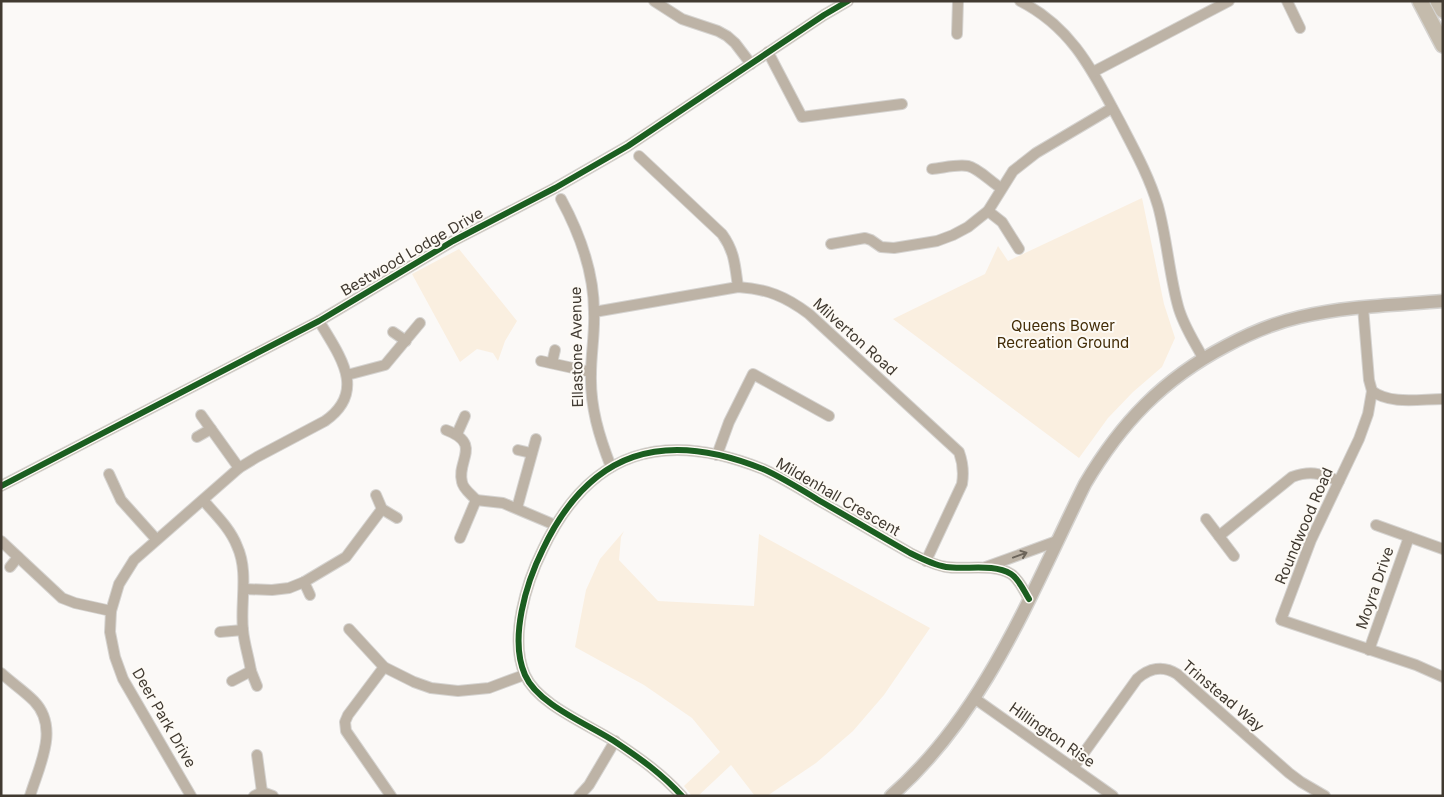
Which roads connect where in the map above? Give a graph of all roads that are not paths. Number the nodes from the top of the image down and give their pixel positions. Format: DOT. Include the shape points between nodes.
graph roads {
  1 [pos="654,1"];
  2 [pos="848,1"];
  3 [pos="958,1"];
  4 [pos="1229,1"];
  5 [pos="1287,1"];
  6 [pos="1420,1"];
  7 [pos="1438,1"];
  8 [pos="1023,2"];
  9 [pos="1443,10"];
  10 [pos="1300,28"];
  11 [pos="957,34"];
  12 [pos="1443,45"];
  13 [pos="768,52"];
  14 [pos="751,64"];
  15 [pos="1093,72"];
  16 [pos="902,104"];
  17 [pos="1112,108"];
  18 [pos="638,156"];
  19 [pos="932,169"];
  20 [pos="1001,188"];
  21 [pos="561,200"];
  22 [pos="988,210"];
  23 [pos="830,244"];
  24 [pos="1019,249"];
  25 [pos="738,287"];
  26 [pos="1443,301"];
  27 [pos="1364,307"];
  28 [pos="594,312"];
  29 [pos="319,321"];
  30 [pos="420,324"];
  31 [pos="393,332"];
  32 [pos="406,340"];
  33 [pos="555,350"];
  34 [pos="1203,358"];
  35 [pos="541,360"];
  36 [pos="552,363"];
  37 [pos="590,372"];
  38 [pos="347,375"];
  39 [pos="1372,391"];
  40 [pos="1443,399"];
  41 [pos="201,415"];
  42 [pos="464,416"];
  43 [pos="829,416"];
  44 [pos="211,429"];
  45 [pos="446,430"];
  46 [pos="457,434"];
  47 [pos="197,437"];
  48 [pos="536,439"];
  49 [pos="518,450"];
  50 [pos="531,453"];
  51 [pos="717,455"];
  52 [pos="611,466"];
  53 [pos="239,468"];
  54 [pos="109,474"];
  55 [pos="1339,481"];
  56 [pos="1,486"];
  57 [pos="376,495"];
  58 [pos="202,500"];
  59 [pos="476,500"];
  60 [pos="517,508"];
  61 [pos="382,509"];
  62 [pos="397,518"];
  63 [pos="1206,519"];
  64 [pos="555,525"];
  65 [pos="1376,525"];
  66 [pos="1219,536"];
  67 [pos="1409,536"];
  68 [pos="460,538"];
  69 [pos="156,539"];
  70 [pos="1,541"];
  71 [pos="1057,541"];
  72 [pos="1443,549"];
  73 [pos="1234,556"];
  74 [pos="18,557"];
  75 [pos="926,561"];
  76 [pos="10,567"];
  77 [pos="983,568"];
  78 [pos="304,582"];
  79 [pos="244,589"];
  80 [pos="310,594"];
  81 [pos="1029,599"];
  82 [pos="111,611"];
  83 [pos="349,629"];
  84 [pos="242,630"];
  85 [pos="220,632"];
  86 [pos="1370,650"];
  87 [pos="384,667"];
  88 [pos="251,671"];
  89 [pos="1,673"];
  90 [pos="524,675"];
  91 [pos="1443,677"];
  92 [pos="232,681"];
  93 [pos="257,686"];
  94 [pos="974,698"];
  95 [pos="615,741"];
  96 [pos="257,755"];
  97 [pos="1073,768"];
  98 [pos="258,794"];
  99 [pos="30,796"];
  100 [pos="191,796"];
  101 [pos="273,796"];
  102 [pos="391,796"];
  103 [pos="579,796"];
  104 [pos="682,796"];
  105 [pos="891,796"];
  106 [pos="1113,796"];
  107 [pos="1325,796"];
  1 -- 14 [label="street" via="682,19 727,36"];
  2 -- 13 [label="street, Bestwood Lodge Drive"];
  3 -- 11 [label="street"];
  4 -- 15 [label="street"];
  5 -- 10 [label="street"];
  6 -- 12 [label="main road"];
  7 -- 9 [label="main road"];
  8 -- 15 [label="street" via="1062,31"];
  13 -- 14 [label="street, Bestwood Lodge Drive"];
  13 -- 16 [label="street" via="802,117"];
  14 -- 29 [label="street, Bestwood Lodge Drive" via="628,146 453,241"];
  15 -- 17 [label="street"];
  17 -- 20 [label="street" via="1036,153 1013,171"];
  17 -- 34 [label="street" via="1142,163 1151,187 1178,308"];
  18 -- 25 [label="street" via="722,234 734,256"];
  19 -- 20 [label="street" via="968,166"];
  20 -- 22 [label="street"];
  21 -- 28 [label="street, Ellastone Avenue" via="582,244"];
  22 -- 23 [label="street" via="968,227 937,241 894,248 882,247 865,238"];
  22 -- 24 [label="street" via="1002,222"];
  25 -- 28 [label="street, Milverton Road"];
  25 -- 75 [label="street, Milverton Road" via="757,288 792,301 959,452 963,462 962,484"];
  26 -- 27 [label="street"];
  27 -- 34 [label="street" via="1298,318 1268,327"];
  27 -- 39 [label="street, Roundwood Road" via="1368,380"];
  28 -- 37 [label="street, Ellastone Avenue"];
  29 -- 38 [label="street, Deer Park Drive"];
  29 -- 56 [label="street, Bestwood Lodge Drive"];
  30 -- 32 [label="street"];
  31 -- 32 [label="street"];
  32 -- 38 [label="street" via="384,365"];
  33 -- 36 [label="street"];
  34 -- 71 [label="street" via="1161,389 1116,436 1085,484"];
  35 -- 36 [label="street"];
  36 -- 37 [label="street"];
  37 -- 52 [label="street, Ellastone Avenue" via="594,417"];
  38 -- 53 [label="street, Deer Park Drive" via="346,394 334,414"];
  39 -- 40 [label="street" via="1391,400"];
  39 -- 55 [label="street, Roundwood Road" via="1359,439"];
  41 -- 44 [label="street"];
  42 -- 46 [label="street"];
  43 -- 51 [label="street" via="754,374 729,422"];
  44 -- 47 [label="street"];
  44 -- 53 [label="street"];
  45 -- 46 [label="street"];
  46 -- 59 [label="street" via="466,456 462,483"];
  48 -- 50 [label="street"];
  49 -- 50 [label="street"];
  50 -- 60 [label="street"];
  51 -- 52 [label="street, Mildenhall Crescent" via="662,450"];
  51 -- 75 [label="street, Mildenhall Crescent" via="781,478"];
  52 -- 64 [label="street, Mildenhall Crescent" via="582,490"];
  53 -- 58 [label="street, Deer Park Drive"];
  54 -- 69 [label="street" via="121,500"];
  55 -- 66 [label="street" via="1305,472 1292,477"];
  55 -- 86 [label="street, Roundwood Road" via="1311,540 1281,620"];
  57 -- 61 [label="street"];
  58 -- 69 [label="street, Deer Park Drive"];
  58 -- 79 [label="street" via="229,531 238,547"];
  59 -- 60 [label="street"];
  59 -- 68 [label="street"];
  60 -- 64 [label="street"];
  61 -- 62 [label="street"];
  61 -- 78 [label="street" via="346,557"];
  63 -- 66 [label="street"];
  64 -- 90 [label="street, Mildenhall Crescent" via="535,565 522,612 519,654"];
  65 -- 67 [label="street, Moyra Drive"];
  66 -- 73 [label="street"];
  67 -- 72 [label="street, Moyra Drive"];
  67 -- 86 [label="street, Moyra Drive"];
  69 -- 82 [label="street, Deer Park Drive" via="134,560 119,584"];
  70 -- 74 [label="street"];
  77 -- 71 [label="street, Mildenhall Crescent, one-way"];
  71 -- 81 [label="street"];
  74 -- 76 [label="street"];
  74 -- 82 [label="street" via="62,598"];
  75 -- 77 [label="street, Mildenhall Crescent" via="944,566"];
  77 -- 81 [label="street, Mildenhall Crescent" via="1010,573"];
  78 -- 79 [label="street" via="272,590"];
  78 -- 80 [label="street"];
  79 -- 84 [label="street"];
  81 -- 94 [label="street"];
  82 -- 100 [label="street, Deer Park Drive" via="110,632 123,679"];
  83 -- 87 [label="street"];
  84 -- 85 [label="street"];
  84 -- 88 [label="street"];
  86 -- 91 [label="street, Roundwood Road"];
  87 -- 90 [label="street" via="430,688 458,692 488,688"];
  87 -- 102 [label="street" via="345,722 346,730"];
  88 -- 92 [label="street"];
  88 -- 93 [label="street"];
  89 -- 99 [label="street" via="35,702 47,725 47,742"];
  90 -- 95 [label="street, Mildenhall Crescent" via="544,699"];
  94 -- 97 [label="street, Hillington Rise"];
  94 -- 105 [label="street" via="936,750"];
  95 -- 103 [label="street"];
  95 -- 104 [label="street, Mildenhall Crescent" via="653,767"];
  96 -- 98 [label="street"];
  97 -- 106 [label="street, Hillington Rise"];
  97 -- 107 [label="street, Trinstead Way" via="1137,679 1150,670 1165,669 1177,674 1300,782"];
  98 -- 101 [label="street"];
}
